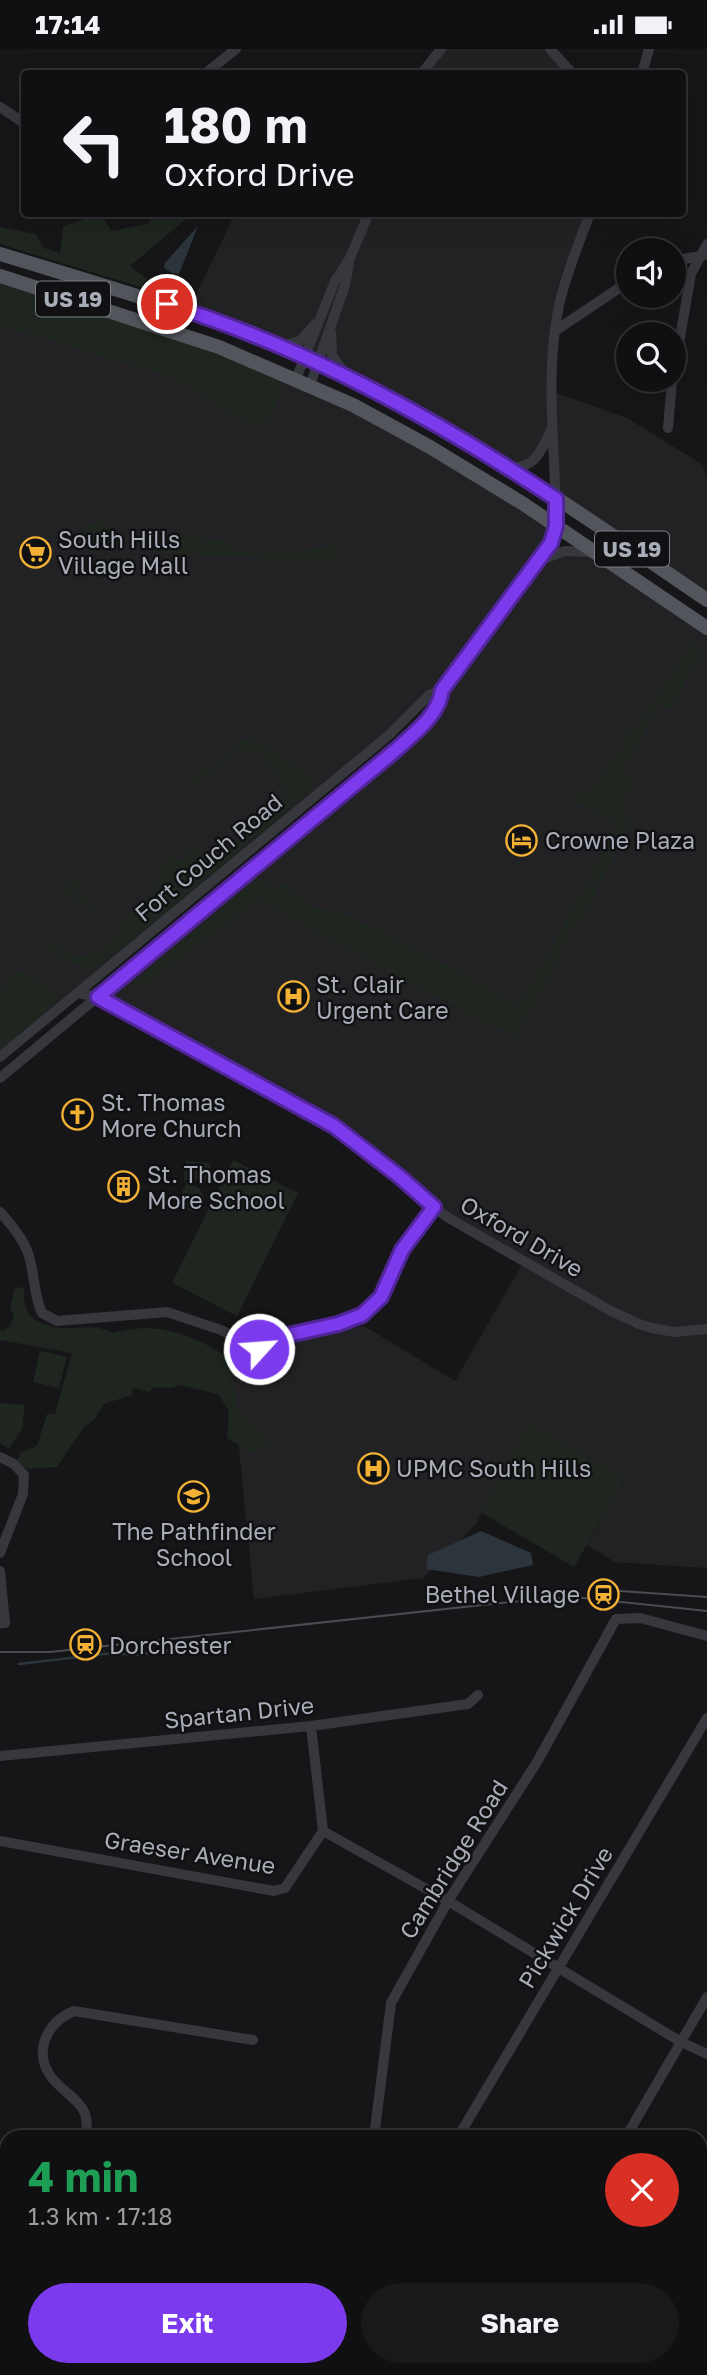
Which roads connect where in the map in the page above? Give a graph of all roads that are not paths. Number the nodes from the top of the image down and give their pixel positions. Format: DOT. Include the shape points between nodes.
graph roads {
  1 [pos="236,49"];
  2 [pos="441,49"];
  3 [pos="550,49"];
  4 [pos="649,49"];
  5 [pos="210,70"];
  6 [pos="424,70"];
  7 [pos="569,70"];
  8 [pos="643,70"];
  9 [pos="0,107"];
  10 [pos="21,121"];
  11 [pos="367,217"];
  12 [pos="589,217"];
  13 [pos="707,244"];
  14 [pos="0,254"];
  15 [pos="704,255"];
  16 [pos="686,259"];
  17 [pos="0,276"];
  18 [pos="616,290"];
  19 [pos="327,318"];
  20 [pos="683,322"];
  21 [pos="555,331"];
  22 [pos="281,346"];
  23 [pos="311,360"];
  24 [pos="347,376"];
  25 [pos="303,382"];
  26 [pos="671,392"];
  27 [pos="552,428"];
  28 [pos="668,428"];
  29 [pos="510,468"];
  30 [pos="556,499"];
  31 [pos="556,526"];
  32 [pos="594,552"];
  33 [pos="538,562"];
  34 [pos="707,600"];
  35 [pos="707,628"];
  36 [pos="442,690"];
  37 [pos="89,984"];
  38 [pos="78,993"];
  39 [pos="98,997"];
  40 [pos="0,1057"];
  41 [pos="0,1078"];
  42 [pos="434,1207"];
  43 [pos="0,1212"];
  44 [pos="707,1329"];
  45 [pos="0,1457"];
  46 [pos="0,1553"];
  47 [pos="0,1571"];
  48 [pos="2,1623"];
  49 [pos="707,1636"];
  50 [pos="478,1695"];
  51 [pos="707,1718"];
  52 [pos="311,1726"];
  53 [pos="0,1756"];
  54 [pos="323,1831"];
  55 [pos="0,1841"];
  56 [pos="448,1902"];
  57 [pos="559,1967"];
  58 [pos="707,1997"];
  59 [pos="253,2040"];
  60 [pos="681,2042"];
  61 [pos="707,2054"];
  62 [pos="86,2130"];
  63 [pos="375,2130"];
  64 [pos="462,2130"];
  65 [pos="634,2130"];
  1 -- 5 [label="street"];
  2 -- 6 [label="street"];
  3 -- 7 [label="street"];
  4 -- 8 [label="street"];
  9 -- 10 [label="street"];
  11 -- 19 [label="street" via="335,281"];
  12 -- 21 [label="street, Fort Couch Road" via="565,282"];
  13 -- 15 [label="street"];
  14 -- 22 [label="main road, US 19" via="188,311"];
  15 -- 16 [label="street"];
  15 -- 20 [label="street" via="691,274"];
  17 -- 25 [label="main road, US 19" via="184,335"];
  18 -- 21 [label="street"];
  19 -- 22 [label="street" via="300,341"];
  19 -- 23 [label="street"];
  19 -- 24 [label="street" via="330,349"];
  21 -- 27 [label="street, Fort Couch Road"];
  22 -- 23 [label="main road, US 19"];
  23 -- 24 [label="main road, US 19"];
  23 -- 25 [label="street"];
  24 -- 29 [label="main road, US 19"];
  25 -- 31 [label="main road, US 19" via="430,447"];
  26 -- 28 [label="street"];
  27 -- 29 [label="street" via="532,463"];
  27 -- 30 [label="street, Fort Couch Road"];
  29 -- 30 [label="main road, US 19"];
  30 -- 31 [label="street, Fort Couch Road"];
  30 -- 34 [label="main road, US 19"];
  31 -- 32 [label="main road, US 19"];
  31 -- 33 [label="street, Fort Couch Road"];
  32 -- 33 [label="street" via="565,551"];
  32 -- 35 [label="main road, US 19"];
  33 -- 36 [label="street, Fort Couch Road"];
  36 -- 37 [label="street, Fort Couch Road" via="429,695 389,736"];
  36 -- 39 [label="street, Fort Couch Road" via="435,711 397,749"];
  37 -- 38 [label="street, Fort Couch Road"];
  37 -- 39 [label="street"];
  38 -- 39 [label="street, Oxford Drive"];
  38 -- 40 [label="street, Fort Couch Road"];
  39 -- 41 [label="street, Fort Couch Road"];
  39 -- 42 [label="street, Oxford Drive" via="334,1126"];
  42 -- 43 [label="street" via="402,1250 381,1297 362,1315 279,1337 259,1349 167,1312 57,1321 42,1313 35,1298 29,1255"];
  42 -- 44 [label="street, Oxford Drive" via="624,1318 675,1332"];
  45 -- 46 [label="street" via="24,1475 23,1494"];
  47 -- 48 [label="street"];
  49 -- 56 [label="street, Cambridge Road" via="640,1618 616,1619 537,1762"];
  50 -- 52 [label="street, Spartan Drive" via="468,1704"];
  51 -- 57 [label="street, Pickwick Drive"];
  52 -- 53 [label="street, Spartan Drive"];
  52 -- 54 [label="street"];
  54 -- 55 [label="street, Graeser Avenue" via="285,1888 274,1891"];
  54 -- 56 [label="street"];
  56 -- 57 [label="street"];
  56 -- 63 [label="street, Cambridge Road" via="391,2003"];
  57 -- 60 [label="street"];
  57 -- 64 [label="street, Pickwick Drive"];
  58 -- 60 [label="street"];
  59 -- 62 [label="street" via="74,2011 62,2016 52,2025 43,2053 53,2079 85,2113"];
  60 -- 61 [label="street"];
  60 -- 65 [label="street"];
}
